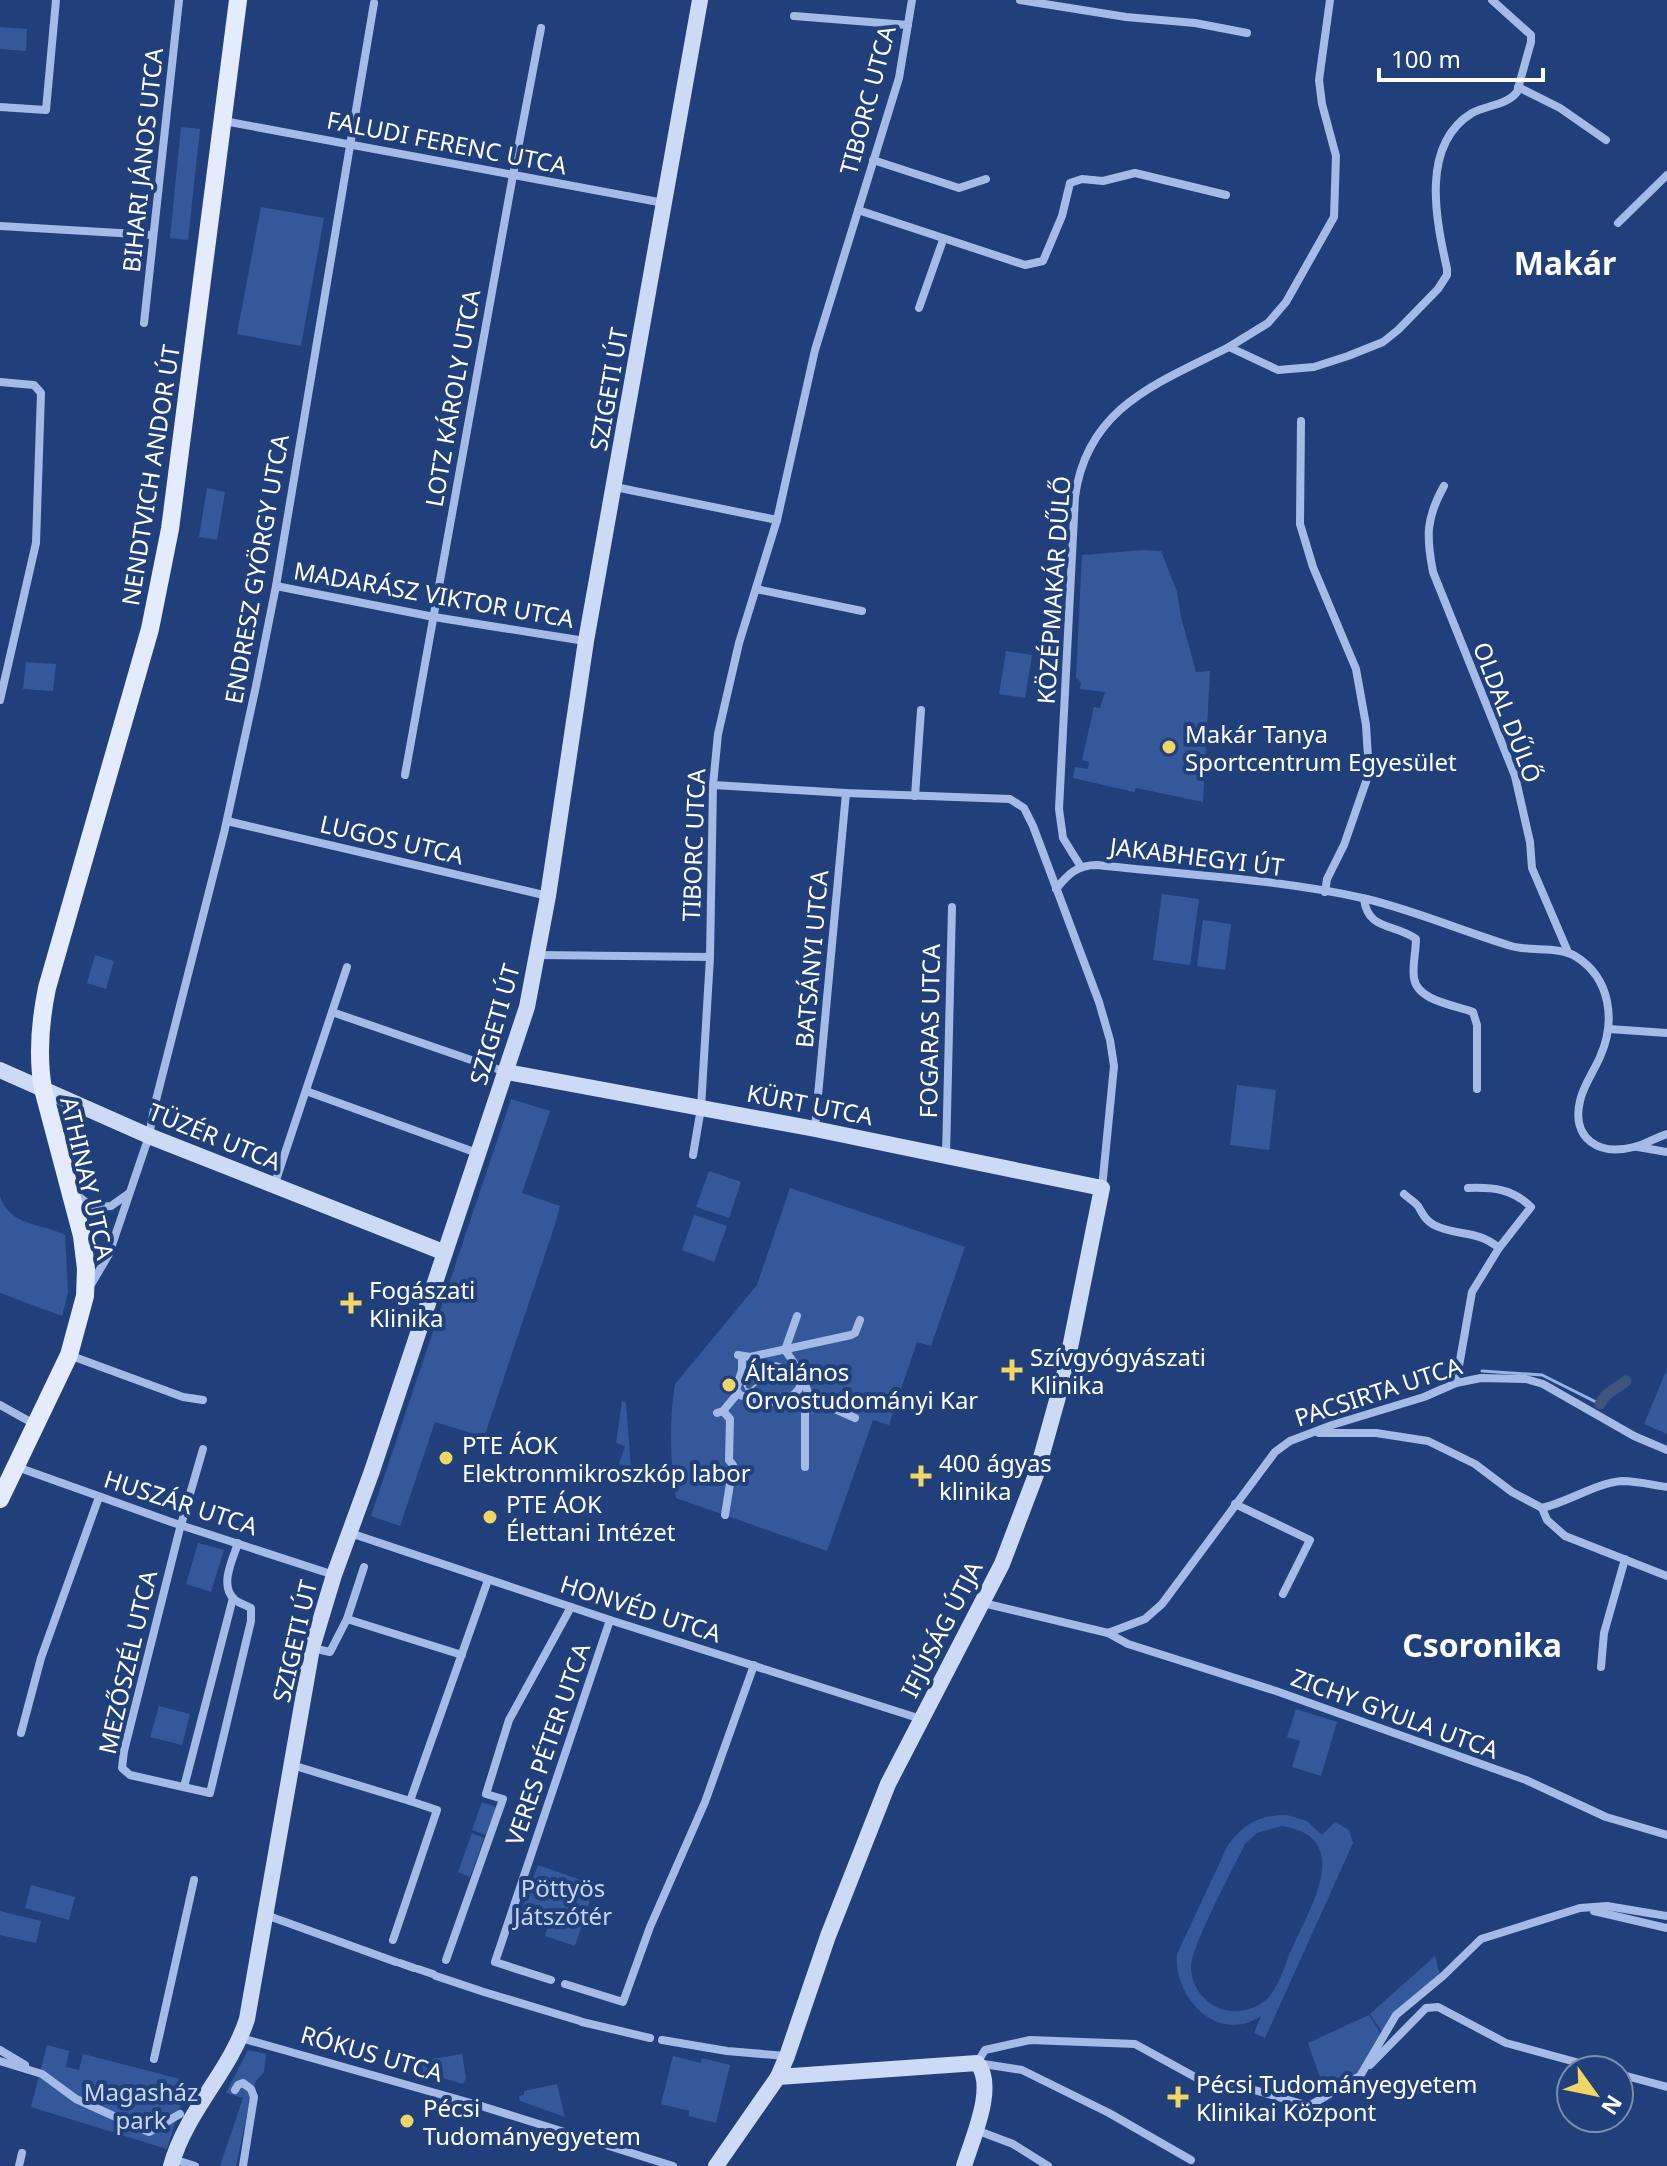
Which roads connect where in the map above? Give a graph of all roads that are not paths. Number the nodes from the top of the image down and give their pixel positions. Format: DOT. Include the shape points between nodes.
graph roads {
  1 [pos="56,0"];
  2 [pos="179,0"];
  3 [pos="238,0"];
  4 [pos="700,0"];
  5 [pos="912,0"];
  6 [pos="1020,0"];
  7 [pos="1330,0"];
  8 [pos="1492,0"];
  9 [pos="374,3"];
  10 [pos="794,16"];
  11 [pos="908,25"];
  12 [pos="541,28"];
  13 [pos="1247,33"];
  14 [pos="1518,87"];
  15 [pos="0,107"];
  16 [pos="223,120"];
  17 [pos="1606,140"];
  18 [pos="351,145"];
  19 [pos="873,160"];
  20 [pos="513,175"];
  21 [pos="1667,175"];
  22 [pos="986,179"];
  23 [pos="1226,195"];
  24 [pos="664,203"];
  25 [pos="858,210"];
  26 [pos="1618,223"];
  27 [pos="0,226"];
  28 [pos="153,235"];
  29 [pos="943,240"];
  30 [pos="919,308"];
  31 [pos="144,323"];
  32 [pos="1229,347"];
  33 [pos="0,382"];
  34 [pos="1301,421"];
  35 [pos="1444,486"];
  36 [pos="615,487"];
  37 [pos="777,520"];
  38 [pos="276,586"];
  39 [pos="756,589"];
  40 [pos="862,611"];
  41 [pos="434,617"];
  42 [pos="586,641"];
  43 [pos="0,700"];
  44 [pos="921,710"];
  45 [pos="405,775"];
  46 [pos="713,785"];
  47 [pos="846,793"];
  48 [pos="915,796"];
  49 [pos="227,821"];
  50 [pos="1081,867"];
  51 [pos="1056,889"];
  52 [pos="1325,892"];
  53 [pos="548,896"];
  54 [pos="1364,899"];
  55 [pos="952,907"];
  56 [pos="1568,952"];
  57 [pos="538,955"];
  58 [pos="710,957"];
  59 [pos="347,967"];
  60 [pos="332,1012"];
  61 [pos="1609,1029"];
  62 [pos="1667,1033"];
  63 [pos="0,1070"];
  64 [pos="507,1072"];
  65 [pos="43,1089"];
  66 [pos="1477,1089"];
  67 [pos="306,1091"];
  68 [pos="701,1108"];
  69 [pos="815,1129"];
  70 [pos="1667,1134"];
  71 [pos="149,1136"];
  72 [pos="1637,1147"];
  73 [pos="1667,1152"];
  74 [pos="477,1153"];
  75 [pos="693,1155"];
  76 [pos="946,1156"];
  77 [pos="274,1186"];
  78 [pos="70,1188"];
  79 [pos="1102,1188"];
  80 [pos="1468,1188"];
  81 [pos="128,1194"];
  82 [pos="1404,1194"];
  83 [pos="414,1241"];
  84 [pos="1499,1248"];
  85 [pos="443,1252"];
  86 [pos="437,1274"];
  87 [pos="85,1296"];
  88 [pos="797,1316"];
  89 [pos="860,1320"];
  90 [pos="800,1347"];
  91 [pos="785,1350"];
  92 [pos="69,1355"];
  93 [pos="795,1364"];
  94 [pos="803,1381"];
  95 [pos="1456,1383"];
  96 [pos="738,1393"];
  97 [pos="796,1394"];
  98 [pos="203,1400"];
  99 [pos="808,1400"];
  100 [pos="0,1405"];
  101 [pos="855,1418"];
  102 [pos="37,1425"];
  103 [pos="1315,1433"];
  104 [pos="203,1449"];
  105 [pos="1667,1450"];
  106 [pos="17,1467"];
  107 [pos="805,1467"];
  108 [pos="1667,1487"];
  109 [pos="99,1497"];
  110 [pos="0,1499"];
  111 [pos="1235,1504"];
  112 [pos="1542,1508"];
  113 [pos="725,1515"];
  114 [pos="181,1525"];
  115 [pos="350,1533"];
  116 [pos="238,1543"];
  117 [pos="1625,1559"];
  118 [pos="364,1567"];
  119 [pos="334,1575"];
  120 [pos="1667,1576"];
  121 [pos="488,1580"];
  122 [pos="1283,1594"];
  123 [pos="233,1598"];
  124 [pos="983,1603"];
  125 [pos="571,1607"];
  126 [pos="347,1619"];
  127 [pos="610,1620"];
  128 [pos="1127,1626"];
  129 [pos="1108,1633"];
  130 [pos="1128,1644"];
  131 [pos="312,1648"];
  132 [pos="462,1655"];
  133 [pos="754,1665"];
  134 [pos="1601,1667"];
  135 [pos="921,1719"];
  136 [pos="21,1733"];
  137 [pos="292,1765"];
  138 [pos="184,1787"];
  139 [pos="410,1801"];
  140 [pos="1667,1835"];
  141 [pos="194,1880"];
  142 [pos="1580,1908"];
  143 [pos="266,1915"];
  144 [pos="1667,1916"];
  145 [pos="1667,1928"];
  146 [pos="393,1940"];
  147 [pos="446,1960"];
  148 [pos="551,1980"];
  149 [pos="565,1984"];
  150 [pos="241,2038"];
  151 [pos="650,2038"];
  152 [pos="662,2040"];
  153 [pos="0,2050"];
  154 [pos="787,2056"];
  155 [pos="1555,2056"];
  156 [pos="154,2059"];
  157 [pos="0,2061"];
  158 [pos="977,2063"];
  159 [pos="40,2074"];
  160 [pos="1360,2076"];
  161 [pos="778,2077"];
  162 [pos="1635,2078"];
  163 [pos="1667,2087"];
  164 [pos="235,2090"];
  165 [pos="180,2114"];
  166 [pos="975,2129"];
  167 [pos="149,2132"];
  168 [pos="147,2142"];
  169 [pos="22,2153"];
  170 [pos="1191,2160"];
  171 [pos="172,2162"];
  172 [pos="19,2166"];
  173 [pos="195,2166"];
  174 [pos="243,2166"];
  175 [pos="673,2166"];
  176 [pos="716,2166"];
  177 [pos="964,2166"];
  178 [pos="1048,2166"];
  1 -- 15 [label="street" via="46,110"];
  2 -- 28 [label="street, BIHARI JÁNOS UTCA"];
  3 -- 16 [label="main road, NENDTVICH ANDOR ÚT"];
  4 -- 24 [label="street, SZIGETI ÚT"];
  5 -- 11 [label="street, TIBORC UTCA"];
  6 -- 13 [label="street"];
  7 -- 32 [label="street, KÖZÉPMAKÁR DŰLŐ" via="1319,80 1336,156 1334,217 1286,302 1268,323"];
  8 -- 14 [label="street" via="1531,35"];
  9 -- 18 [label="street, ENDRESZ GYÖRGY UTCA"];
  10 -- 11 [label="street"];
  11 -- 19 [label="street, TIBORC UTCA" via="899,78"];
  12 -- 20 [label="street, LOTZ KÁROLY UTCA"];
  14 -- 17 [label="street"];
  14 -- 32 [label="street" via="1512,98 1472,113 1442,145 1437,213 1447,275 1398,330 1348,356 1290,371 1268,367"];
  16 -- 18 [label="street, FALUDI FERENC UTCA"];
  16 -- 65 [label="main road, NENDTVICH ANDOR ÚT" via="170,529 150,629 47,988 39,1038"];
  18 -- 20 [label="street, FALUDI FERENC UTCA"];
  18 -- 38 [label="street, ENDRESZ GYÖRGY UTCA"];
  19 -- 22 [label="street" via="959,188"];
  19 -- 25 [label="street, TIBORC UTCA"];
  20 -- 24 [label="street, FALUDI FERENC UTCA"];
  20 -- 41 [label="street, LOTZ KÁROLY UTCA"];
  21 -- 26 [label="street"];
  23 -- 29 [label="street, TIBORC UTCA" via="1135,173 1103,181 1082,179 1070,183 1043,261 1025,265"];
  24 -- 36 [label="street, SZIGETI ÚT"];
  25 -- 29 [label="street, TIBORC UTCA"];
  25 -- 37 [label="street, TIBORC UTCA" via="815,350"];
  27 -- 28 [label="street"];
  28 -- 31 [label="street, BIHARI JÁNOS UTCA"];
  29 -- 30 [label="street"];
  32 -- 50 [label="street, KÖZÉPMAKÁR DŰLŐ" via="1140,392 1088,450 1078,473 1059,809 1063,838"];
  33 -- 43 [label="street" via="28,383 41,393 36,543"];
  34 -- 52 [label="street" via="1300,524 1356,669 1369,764"];
  35 -- 56 [label="street, OLDAL DŰLŐ" via="1428,521 1433,572 1515,776 1532,868"];
  36 -- 37 [label="street"];
  36 -- 42 [label="street, SZIGETI ÚT"];
  37 -- 39 [label="street, TIBORC UTCA"];
  38 -- 41 [label="street, MADARÁSZ VIKTOR UTCA"];
  38 -- 49 [label="street, ENDRESZ GYÖRGY UTCA"];
  39 -- 40 [label="street"];
  39 -- 46 [label="street, TIBORC UTCA" via="718,734"];
  41 -- 42 [label="street, MADARÁSZ VIKTOR UTCA"];
  41 -- 45 [label="street, LOTZ KÁROLY UTCA"];
  42 -- 53 [label="street, SZIGETI ÚT"];
  44 -- 48 [label="street"];
  46 -- 47 [label="street"];
  46 -- 58 [label="street, TIBORC UTCA"];
  47 -- 48 [label="street"];
  47 -- 69 [label="street, BATSÁNYI UTCA"];
  48 -- 51 [label="street" via="1010,799 1024,808"];
  49 -- 53 [label="street, LUGOS UTCA"];
  49 -- 71 [label="street, ENDRESZ GYÖRGY UTCA"];
  50 -- 51 [label="street, JAKABHEGYI ÚT"];
  50 -- 52 [label="street, JAKABHEGYI ÚT"];
  51 -- 79 [label="street" via="1113,1053"];
  52 -- 54 [label="street, JAKABHEGYI ÚT"];
  53 -- 57 [label="street, SZIGETI ÚT"];
  54 -- 56 [label="street, JAKABHEGYI ÚT" via="1522,950"];
  54 -- 66 [label="street" via="1372,920 1416,939 1417,989 1473,1012"];
  55 -- 76 [label="street, FOGARAS UTCA"];
  56 -- 61 [label="street" via="1590,965 1600,979"];
  57 -- 58 [label="street"];
  57 -- 64 [label="street, SZIGETI ÚT"];
  58 -- 68 [label="street, TIBORC UTCA"];
  59 -- 60 [label="street"];
  60 -- 64 [label="street"];
  60 -- 67 [label="street"];
  61 -- 62 [label="street"];
  61 -- 72 [label="street" via="1580,1099 1578,1119 1586,1140 1596,1146"];
  63 -- 65 [label="street, TÜZÉR UTCA"];
  64 -- 68 [label="street, KÜRT UTCA"];
  64 -- 74 [label="street, SZIGETI ÚT"];
  65 -- 71 [label="street, TÜZÉR UTCA"];
  65 -- 78 [label="main road, ATHINAY UTCA"];
  67 -- 74 [label="street"];
  67 -- 77 [label="street"];
  68 -- 69 [label="street, KÜRT UTCA"];
  68 -- 75 [label="street, TIBORC UTCA"];
  69 -- 76 [label="street, KÜRT UTCA"];
  70 -- 72 [label="street"];
  71 -- 77 [label="street, TÜZÉR UTCA"];
  71 -- 81 [label="street, ENDRESZ GYÖRGY UTCA"];
  72 -- 73 [label="street"];
  74 -- 85 [label="street, SZIGETI ÚT"];
  76 -- 79 [label="street, KÜRT UTCA"];
  77 -- 83 [label="street, TÜZÉR UTCA"];
  78 -- 81 [label="street" via="92,1207 111,1206"];
  78 -- 87 [label="main road, ATHINAY UTCA" via="84,1250"];
  79 -- 124 [label="street, IFJÚSÁG ÚTJA" via="1066,1368 1042,1457"];
  80 -- 84 [label="street" via="1493,1187 1520,1196 1531,1207"];
  81 -- 87 [label="street, ENDRESZ GYÖRGY UTCA" via="109,1254"];
  82 -- 84 [label="street" via="1434,1225 1473,1233"];
  83 -- 85 [label="street, TÜZÉR UTCA"];
  83 -- 86 [label="street"];
  84 -- 95 [label="street" via="1472,1292"];
  85 -- 86 [label="street, SZIGETI ÚT"];
  86 -- 115 [label="street, SZIGETI ÚT"];
  87 -- 92 [label="main road, ATHINAY UTCA"];
  88 -- 91 [label="street"];
  89 -- 90 [label="street" via="853,1334"];
  90 -- 91 [label="street"];
  90 -- 93 [label="street"];
  91 -- 93 [label="street"];
  91 -- 96 [label="street" via="740,1356"];
  92 -- 98 [label="street"];
  92 -- 102 [label="main road, ATHINAY UTCA"];
  93 -- 94 [label="street"];
  94 -- 97 [label="street"];
  94 -- 99 [label="street"];
  95 -- 103 [label="street, PACSIRTA UTCA"];
  95 -- 105 [label="street, PACSIRTA UTCA" via="1481,1378 1543,1384"];
  96 -- 97 [label="street" via="781,1402"];
  96 -- 113 [label="street" via="720,1412 730,1419 733,1465"];
  97 -- 99 [label="street"];
  99 -- 101 [label="street"];
  99 -- 107 [label="street"];
  100 -- 102 [label="street"];
  102 -- 106 [label="main road, ATHINAY UTCA"];
  103 -- 111 [label="street, PACSIRTA UTCA" via="1275,1452"];
  103 -- 112 [label="street" via="1376,1433 1428,1441"];
  104 -- 114 [label="street, MEZŐSZÉL UTCA"];
  106 -- 109 [label="street, HUSZÁR UTCA"];
  106 -- 110 [label="main road, ATHINAY UTCA"];
  108 -- 112 [label="street" via="1623,1481"];
  109 -- 114 [label="street, HUSZÁR UTCA"];
  109 -- 136 [label="street" via="41,1658"];
  111 -- 122 [label="street" via="1310,1540"];
  111 -- 128 [label="street, PACSIRTA UTCA" via="1162,1604"];
  112 -- 117 [label="street" via="1565,1536"];
  114 -- 116 [label="street, HUSZÁR UTCA"];
  114 -- 138 [label="street, MEZŐSZÉL UTCA" via="121,1765 130,1775"];
  115 -- 119 [label="street, SZIGETI ÚT"];
  115 -- 121 [label="street, HONVÉD UTCA"];
  116 -- 119 [label="street, HUSZÁR UTCA"];
  116 -- 123 [label="street, MEZŐSZÉL UTCA" via="227,1576"];
  117 -- 120 [label="street"];
  117 -- 134 [label="street" via="1604,1633"];
  118 -- 126 [label="street"];
  119 -- 131 [label="street, SZIGETI ÚT"];
  121 -- 125 [label="street, HONVÉD UTCA"];
  121 -- 132 [label="street"];
  123 -- 138 [label="street"];
  123 -- 138 [label="street, MEZŐSZÉL UTCA" via="251,1608 251,1621 210,1793"];
  124 -- 129 [label="street"];
  124 -- 135 [label="street, IFJÚSÁG ÚTJA"];
  125 -- 127 [label="street, HONVÉD UTCA"];
  125 -- 147 [label="street" via="509,1720 486,1794 503,1799"];
  126 -- 131 [label="street" via="330,1652"];
  126 -- 132 [label="street"];
  127 -- 133 [label="street, HONVÉD UTCA"];
  127 -- 148 [label="street, VERES PÉTER UTCA" via="495,1962"];
  128 -- 129 [label="street, PACSIRTA UTCA"];
  128 -- 130 [label="street"];
  129 -- 130 [label="street, ZICHY GYULA UTCA"];
  130 -- 140 [label="street, ZICHY GYULA UTCA" via="1276,1691 1526,1780 1606,1817"];
  131 -- 137 [label="street, SZIGETI ÚT"];
  132 -- 139 [label="street"];
  133 -- 135 [label="street, HONVÉD UTCA"];
  133 -- 149 [label="street" via="623,2002"];
  135 -- 154 [label="street, IFJÚSÁG ÚTJA" via="888,1784"];
  137 -- 139 [label="street"];
  137 -- 143 [label="street, SZIGETI ÚT"];
  139 -- 146 [label="street" via="437,1810"];
  141 -- 156 [label="street"];
  142 -- 144 [label="street" via="1607,1906"];
  142 -- 145 [label="street"];
  142 -- 160 [label="street" via="1481,1939 1396,2015"];
  143 -- 150 [label="street, SZIGETI ÚT"];
  143 -- 151 [label="street" via="483,1991"];
  150 -- 171 [label="street, SZIGETI ÚT" via="189,2119"];
  150 -- 175 [label="street, RÓKUS UTCA"];
  152 -- 154 [label="street"];
  153 -- 159 [label="street"];
  154 -- 161 [label="street, IFJÚSÁG ÚTJA"];
  155 -- 160 [label="street" via="1506,2043 1438,2007 1426,2008"];
  157 -- 159 [label="street"];
  158 -- 160 [label="street" via="985,2050 1030,2040 1135,2044 1215,2088 1244,2087 1309,2106"];
  158 -- 161 [label="street"];
  158 -- 166 [label="street" via="987,2086"];
  158 -- 170 [label="street" via="1022,2070"];
  159 -- 167 [label="street" via="76,2099"];
  161 -- 176 [label="street, IFJÚSÁG ÚTJA"];
  162 -- 163 [label="street"];
  164 -- 174 [label="street" via="243,2083 254,2097"];
  165 -- 167 [label="street"];
  166 -- 177 [label="street"];
  166 -- 178 [label="street"];
  167 -- 168 [label="street"];
  169 -- 172 [label="street"];
  171 -- 173 [label="street"];
}
